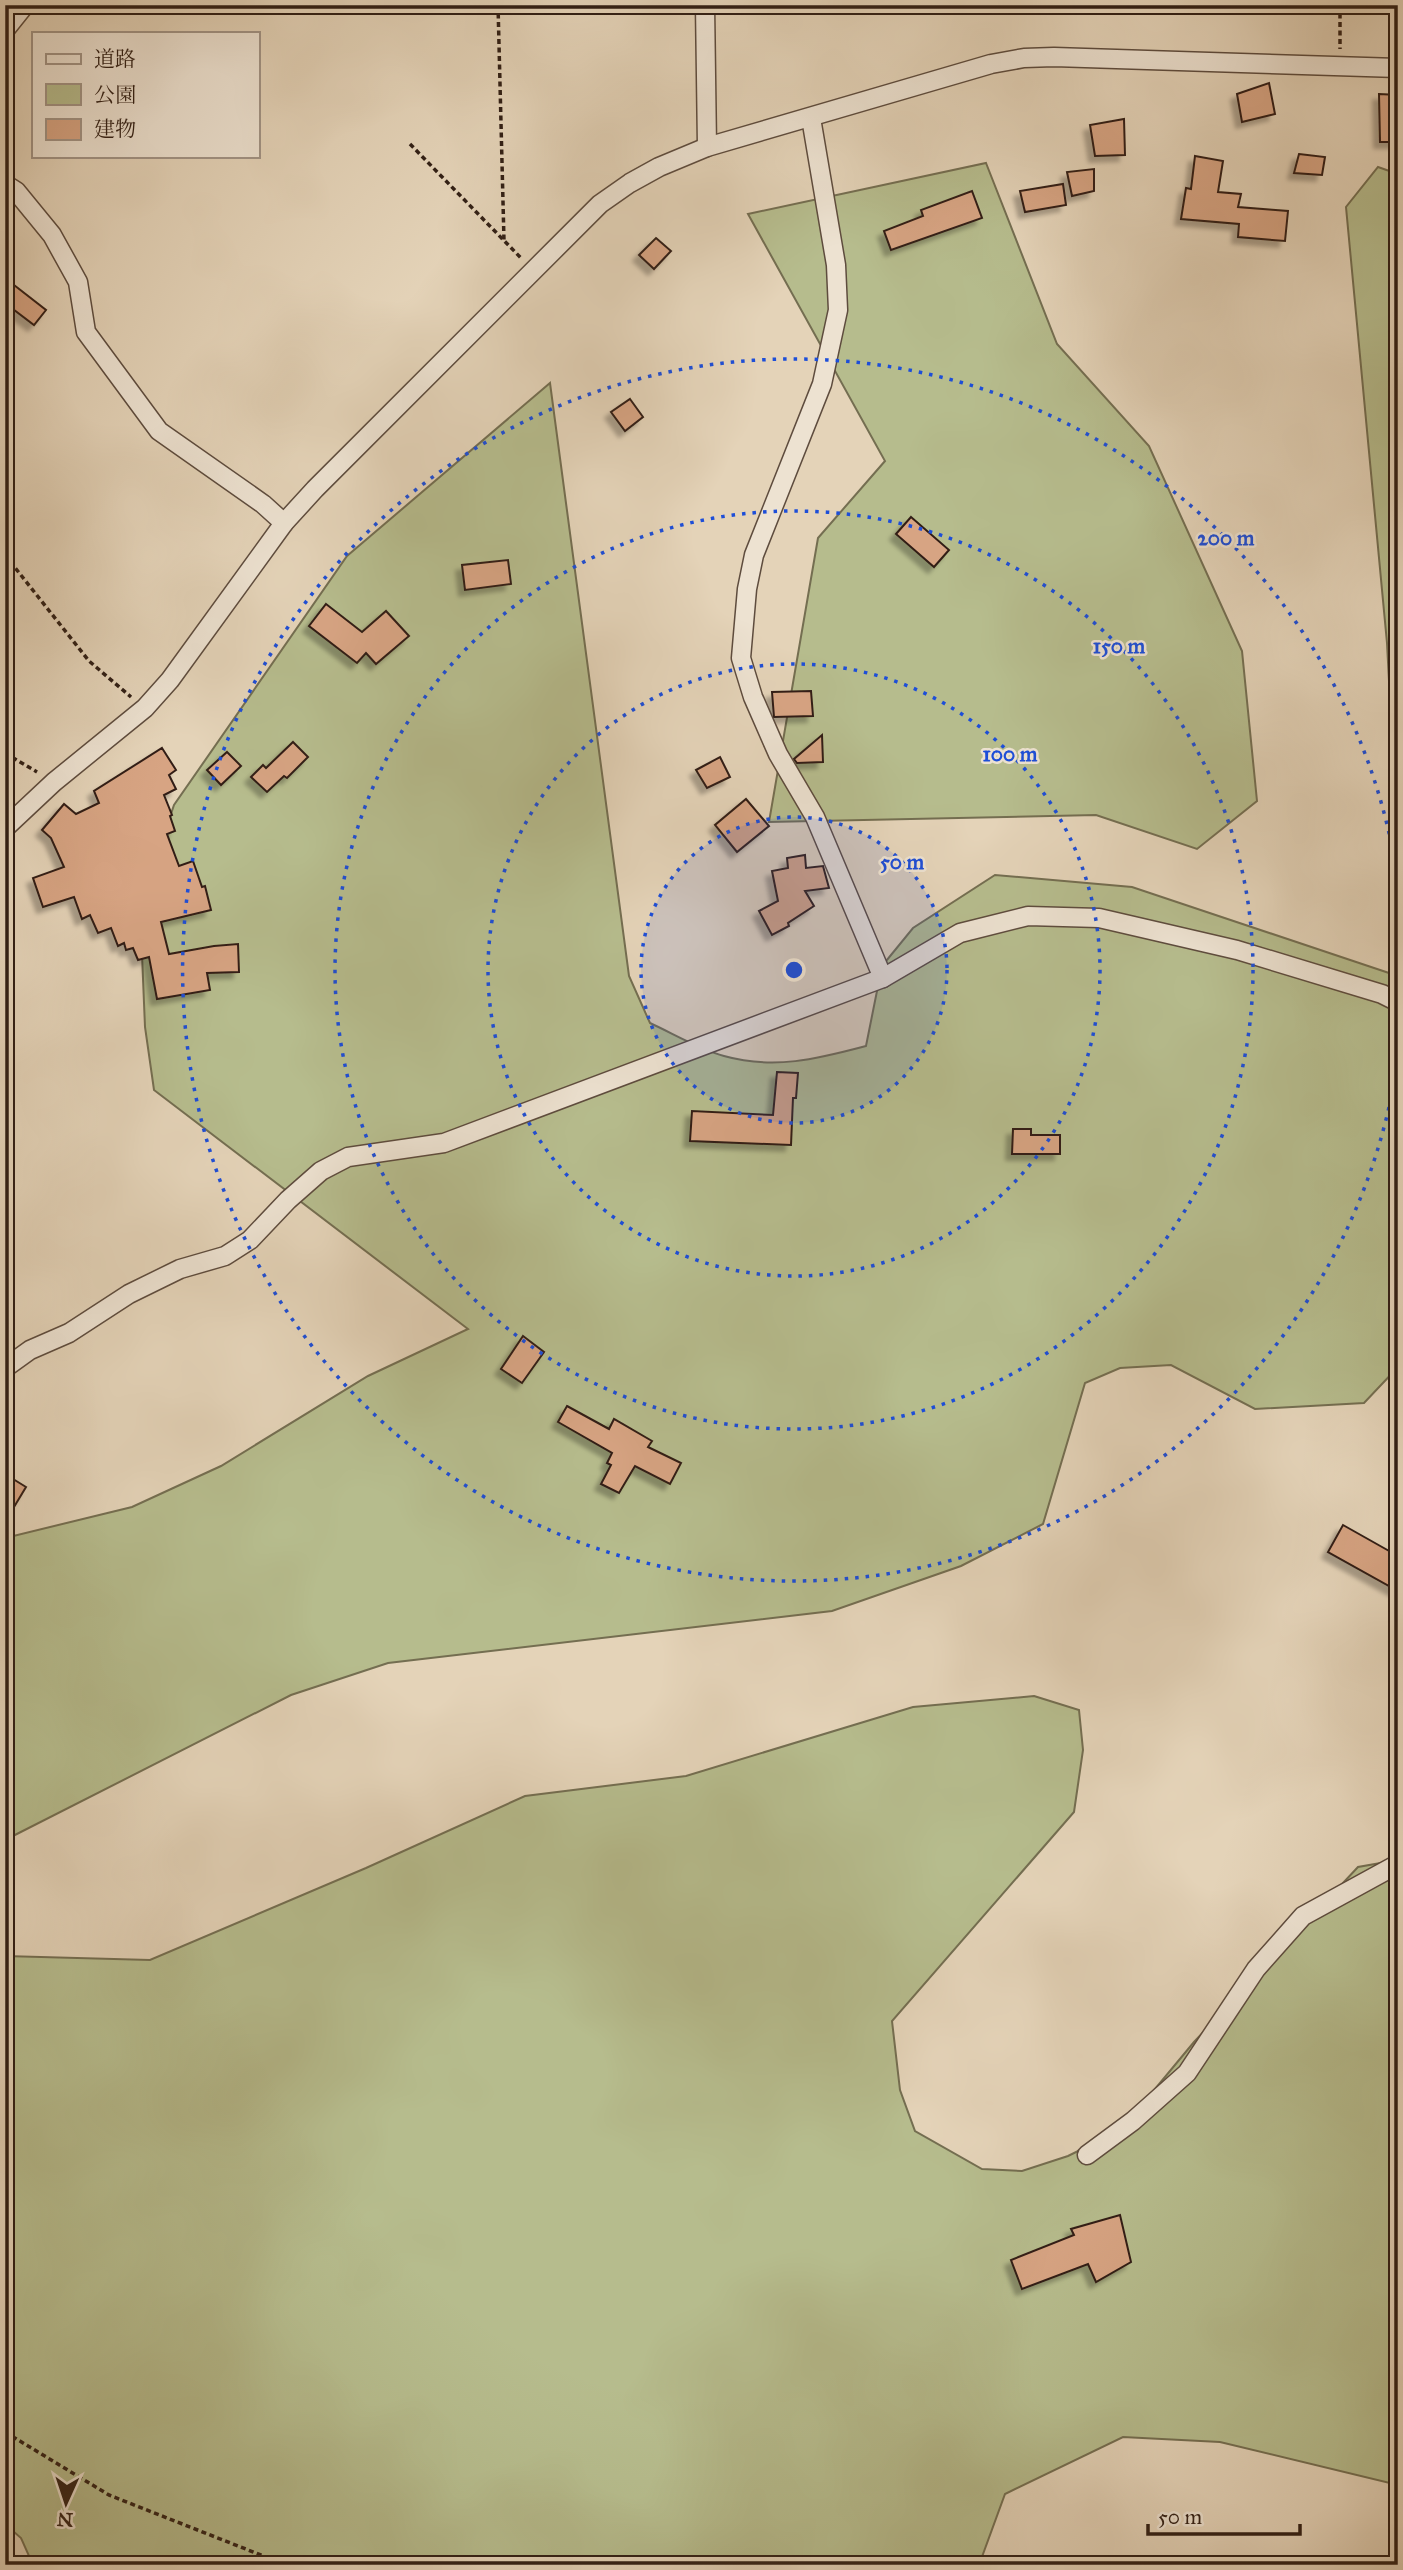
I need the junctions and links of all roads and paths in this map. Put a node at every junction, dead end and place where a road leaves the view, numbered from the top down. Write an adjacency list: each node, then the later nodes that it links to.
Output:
1 (25, 5): 5 (street)
2 (498, 5): 12 (path)
3 (705, 5): 10 (street)
4 (1340, 5): 6 (path)
5 (5, 30)
6 (1340, 65): 7 (street); 8 (street)
7 (1398, 68)
8 (811, 118): 10 (street); 20 (street)
9 (410, 144): 12 (path)
10 (707, 147): 13 (street)
11 (5, 184): 14 (street)
12 (504, 241): 13 (path)
13 (532, 270): 14 (street)
14 (284, 523): 16 (street)
15 (5, 555): 16 (path)
16 (145, 708): 18 (street)
17 (5, 753): 18 (path)
18 (54, 782): 19 (street)
19 (5, 828)
20 (883, 978): 21 (street); 22 (street)
21 (1398, 1002)
22 (5, 1368)
23 (1398, 1864): 24 (street)
24 (1087, 2155)
25 (5, 2432): 26 (path)
26 (279, 2565)

